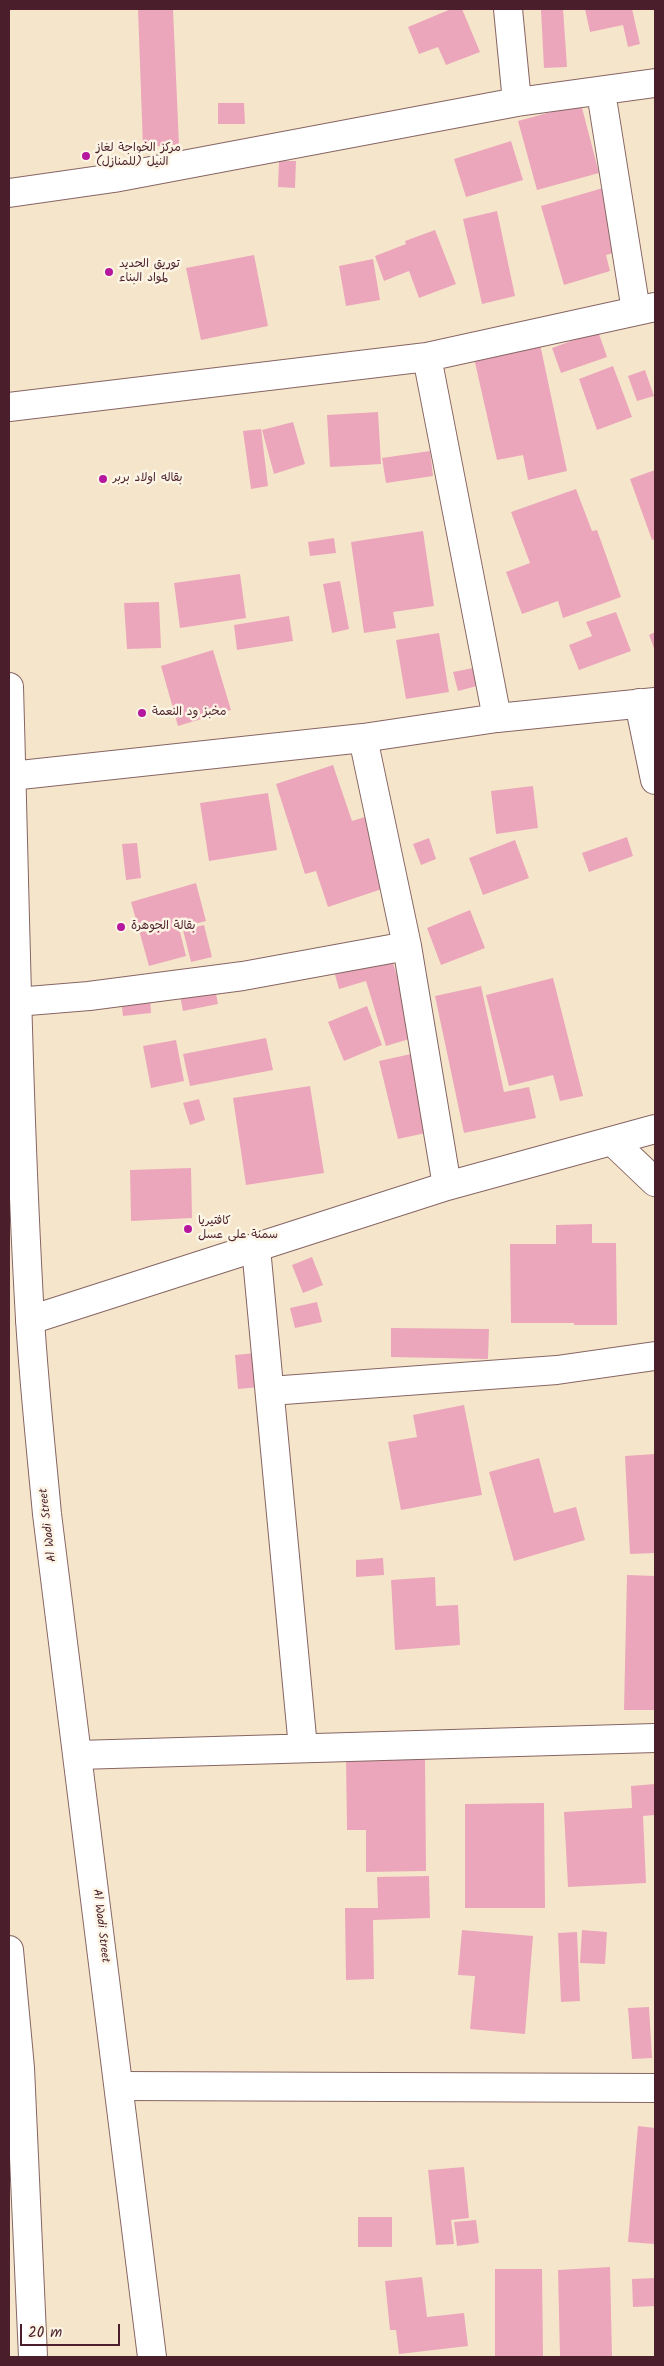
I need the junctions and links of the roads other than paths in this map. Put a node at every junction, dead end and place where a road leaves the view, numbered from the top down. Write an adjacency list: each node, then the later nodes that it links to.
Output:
1 (508, 9): 4 (street)
2 (655, 83): 3 (street)
3 (601, 92): 4 (street); 6 (street)
4 (516, 102): 5 (street)
5 (9, 192)
6 (646, 309): 7 (street)
7 (427, 357): 8 (street); 11 (street)
8 (9, 407)
9 (9, 687): 13 (street, Al Wadi Street)
10 (647, 702): 11 (street); 14 (street)
11 (497, 718): 12 (street)
12 (363, 738): 13 (street); 15 (street)
13 (12, 776): 16 (street, Al Wadi Street)
14 (655, 780)
15 (407, 946): 16 (street); 20 (street)
16 (16, 1002): 22 (street, Al Wadi Street)
17 (655, 1129): 18 (street)
18 (612, 1141): 19 (street); 20 (street)
19 (655, 1182)
20 (447, 1186): 21 (street)
21 (256, 1248): 22 (street); 24 (street)
22 (30, 1320): 27 (street, Al Wadi Street)
23 (655, 1356): 24 (street)
24 (270, 1391): 26 (street)
25 (655, 1738): 26 (street)
26 (303, 1748): 27 (street)
27 (78, 1755): 30 (street, Al Wadi Street)
28 (9, 1950): 29 (street)
29 (14, 2068): 32 (street)
30 (120, 2086): 31 (street); 33 (street, Al Wadi Street)
31 (655, 2088)
32 (33, 2357)
33 (152, 2357)

